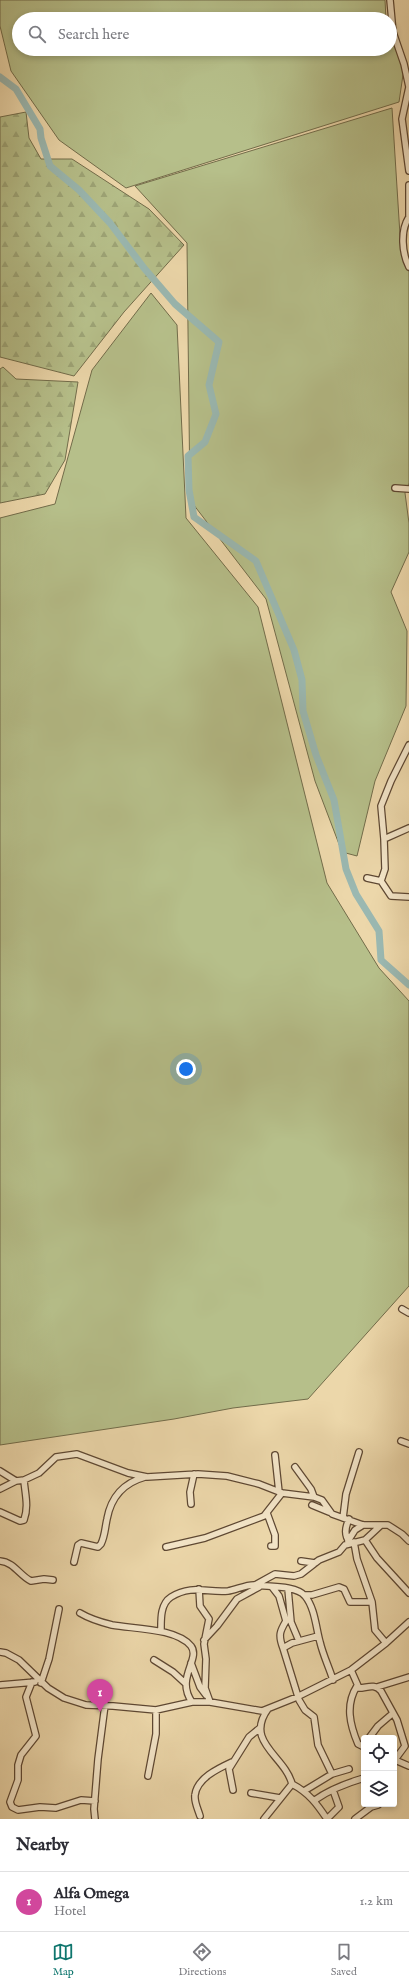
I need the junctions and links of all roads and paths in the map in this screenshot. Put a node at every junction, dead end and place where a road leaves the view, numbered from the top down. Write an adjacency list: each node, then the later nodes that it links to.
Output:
1 (390, 0): 2 (street)
2 (391, 12)
3 (397, 43): 4 (street)
4 (406, 63): 5 (street)
5 (408, 143): 6 (street)
6 (409, 171)
7 (409, 185): 8 (street)
8 (408, 203): 9 (street)
9 (409, 218): 10 (street)
10 (409, 268)
11 (394, 488): 12 (street)
12 (409, 489)
13 (409, 745): 15 (street)
14 (409, 828): 15 (street)
15 (384, 838): 17 (street)
16 (367, 878): 17 (street)
17 (382, 881): 18 (street)
18 (409, 897)
19 (402, 1309): 20 (street)
20 (409, 1313)
21 (401, 1441): 22 (street)
22 (409, 1444)
23 (359, 1452): 39 (street)
24 (275, 1454): 32 (street)
25 (295, 1467): 33 (street)
26 (0, 1471): 29 (street)
27 (194, 1474): 28 (street); 32 (street); 34 (street)
28 (147, 1476): 30 (street); 49 (street)
29 (16, 1480): 30 (street); 31 (street)
30 (24, 1480): 36 (street)
31 (0, 1489)
32 (281, 1493): 33 (street); 37 (street)
33 (314, 1497): 38 (street)
34 (191, 1504)
35 (312, 1505): 38 (street)
36 (0, 1512)
37 (267, 1513): 45 (street); 46 (street)
38 (332, 1514): 39 (street)
39 (346, 1518): 40 (street); 44 (street)
40 (363, 1525): 41 (street); 44 (street)
41 (380, 1526): 42 (street); 43 (street)
42 (365, 1540): 44 (street); 56 (street)
43 (409, 1541)
44 (351, 1542): 50 (street); 58 (street)
45 (271, 1546)
46 (166, 1547)
47 (0, 1560): 51 (street)
48 (301, 1561): 50 (street)
49 (74, 1562)
50 (315, 1563): 52 (street)
51 (53, 1580)
52 (257, 1586): 53 (street); 54 (street); 64 (street)
53 (270, 1586): 55 (street); 67 (street)
54 (199, 1589): 62 (street); 64 (street)
55 (288, 1589): 57 (street); 65 (street)
56 (409, 1593)
57 (304, 1595): 58 (street); 63 (street)
58 (372, 1602): 66 (street)
59 (59, 1609): 75 (street)
60 (80, 1613): 62 (street)
61 (409, 1622): 66 (street)
62 (161, 1631): 70 (street)
63 (318, 1636): 65 (street); 73 (street)
64 (204, 1641): 81 (street)
65 (299, 1641): 67 (street)
66 (386, 1643): 71 (street)
67 (283, 1648): 80 (street)
68 (0, 1652): 75 (street)
69 (154, 1660): 76 (street)
70 (191, 1663): 76 (street); 81 (street)
71 (352, 1670): 73 (street); 78 (street)
72 (409, 1677): 79 (street)
73 (333, 1680): 80 (street)
74 (32, 1682): 75 (street); 77 (street); 105 (street)
75 (41, 1683): 83 (street)
76 (185, 1683): 82 (street)
77 (0, 1685)
78 (357, 1686): 79 (street); 89 (street)
79 (377, 1687): 86 (street)
80 (297, 1697): 84 (street); 95 (street)
81 (209, 1699): 82 (street); 84 (street)
82 (192, 1702): 85 (street)
83 (105, 1706): 85 (street); 105 (street)
84 (269, 1709): 87 (street)
85 (156, 1710): 96 (street)
86 (392, 1714): 88 (street); 90 (street)
87 (260, 1728): 91 (street); 98 (street)
88 (371, 1735)
89 (361, 1746)
90 (397, 1758)
91 (232, 1762): 99 (street); 107 (street)
92 (397, 1762): 93 (street)
93 (409, 1766)
94 (349, 1769): 95 (street)
95 (332, 1774): 101 (street)
96 (148, 1776)
97 (361, 1779): 100 (street)
98 (292, 1784): 101 (street); 103 (street)
99 (233, 1790)
100 (333, 1790): 104 (street); 110 (street)
101 (304, 1791): 104 (street)
102 (251, 1793): 103 (street)
103 (280, 1798): 109 (street)
104 (315, 1800): 110 (street)
105 (94, 1801): 108 (street)
106 (371, 1807): 111 (street)
107 (200, 1816)
108 (95, 1819)
109 (264, 1819)
110 (327, 1819)
111 (355, 1819)

